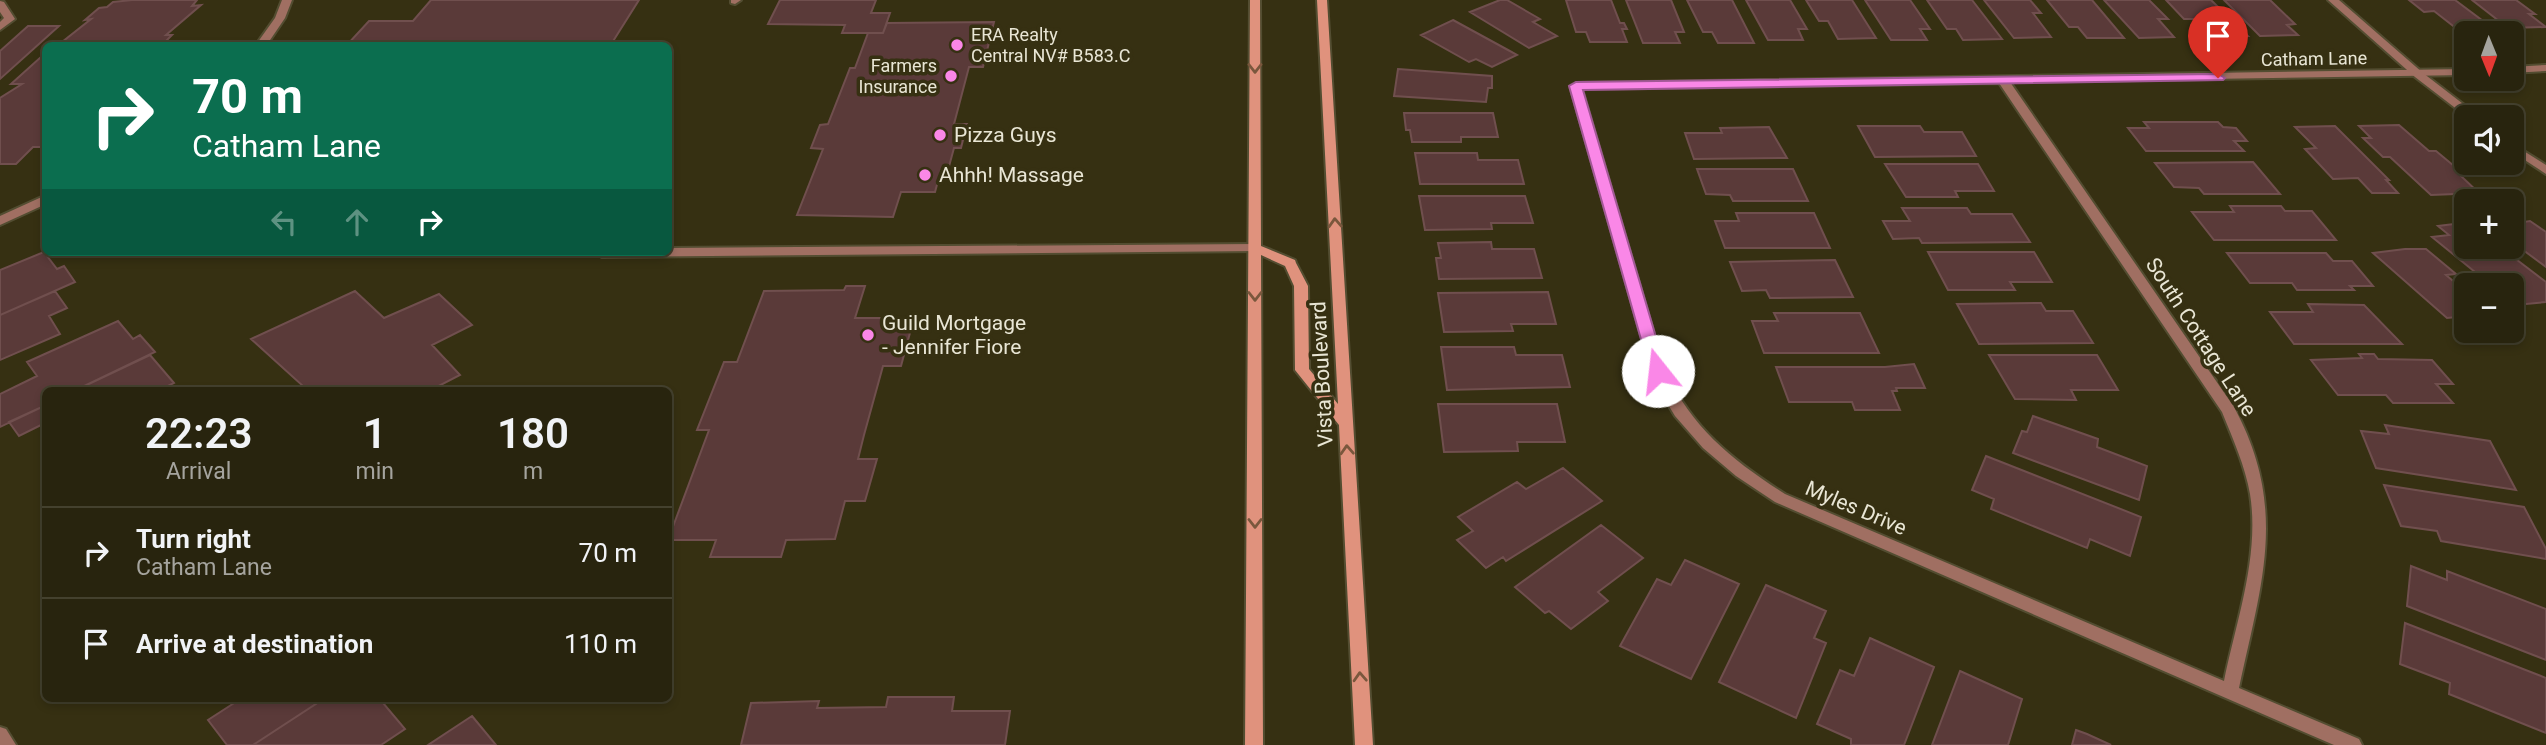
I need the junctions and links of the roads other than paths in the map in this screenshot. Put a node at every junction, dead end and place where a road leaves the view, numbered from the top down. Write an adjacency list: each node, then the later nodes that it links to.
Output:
1 (287, 0): 7 (street)
2 (1255, 0): 19 (main road, one-way to 19)
3 (1322, 0): 21 (main road, Vista Boulevard, one-way to 3)
4 (2333, 0): 11 (street)
5 (0, 4): 6 (street)
6 (0, 27)
7 (263, 42)
8 (2546, 68): 9 (street)
9 (2524, 69)
10 (2454, 73): 11 (street, Catham Lane)
11 (2419, 75): 12 (street, Catham Lane); 14 (street)
12 (2003, 80): 13 (street, Catham Lane); 22 (street, South Cottage Lane)
13 (1576, 86): 22 (street, Myles Drive)
14 (2458, 105)
15 (2524, 155): 16 (street)
16 (2546, 170)
17 (42, 200): 18 (street)
18 (0, 221)
19 (1255, 248): 20 (street); 21 (main road); 25 (main road, one-way to 25)
20 (672, 252)
21 (1346, 424): 26 (main road, Vista Boulevard, one-way to 21)
22 (2230, 692): 27 (street, Myles Drive)
23 (0, 734): 24 (street)
24 (7, 745)
25 (1254, 745)
26 (1364, 745)
27 (2353, 745)

